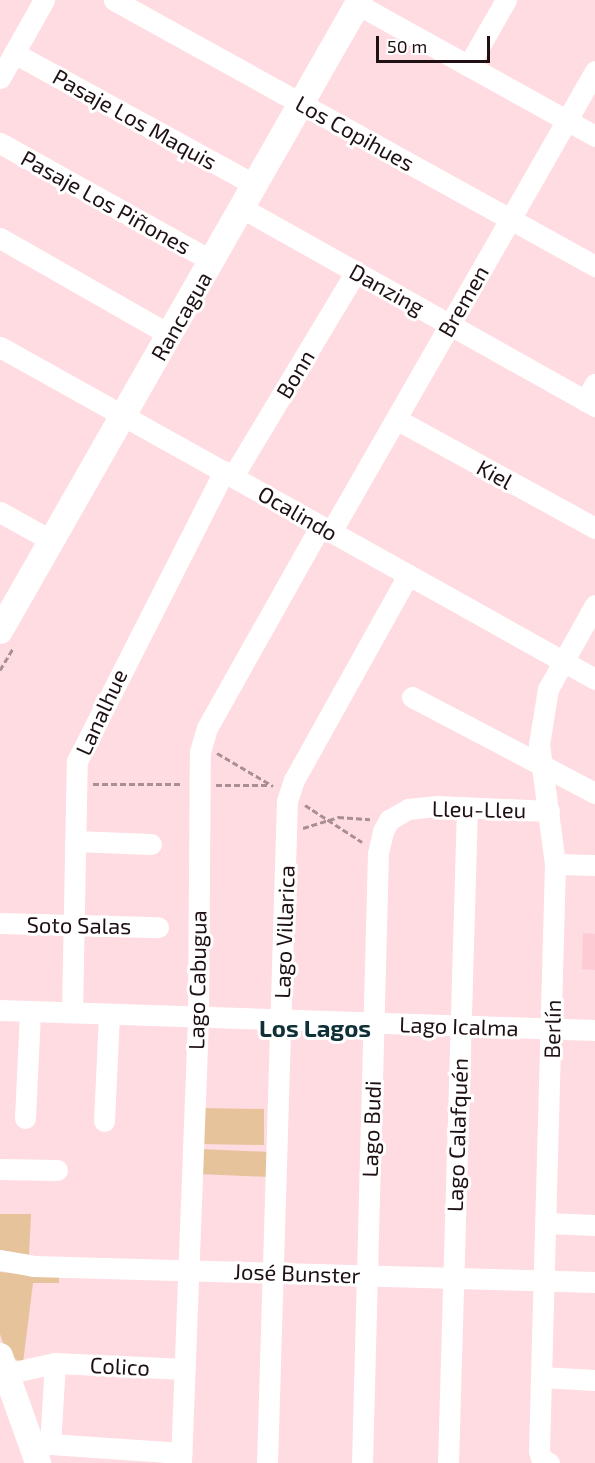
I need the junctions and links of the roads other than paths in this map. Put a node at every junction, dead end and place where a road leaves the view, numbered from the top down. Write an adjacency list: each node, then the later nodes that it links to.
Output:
1 (44, 0): 5 (street)
2 (114, 0): 9 (street, Los Copihues)
3 (506, 0): 6 (street)
4 (358, 2): 6 (street); 9 (main road, Rancagua)
5 (14, 53): 8 (street); 13 (street, Pasaje Los Maquis)
6 (468, 66): 10 (street)
7 (595, 71): 10 (street, Bremen)
8 (0, 78)
9 (301, 103): 13 (main road, Rancagua); 15 (street, Los Copihues)
10 (567, 120): 11 (street); 15 (street, Bremen)
11 (595, 136)
12 (0, 143): 17 (street, Pasaje Los Piñones)
13 (255, 185): 14 (main road, Rancagua)
14 (242, 208): 17 (main road, Rancagua); 19 (street, Danzing)
15 (510, 219): 18 (street, Los Copihues); 20 (street, Bremen)
16 (0, 238): 21 (street)
17 (212, 261): 21 (main road, Rancagua)
18 (595, 266)
19 (356, 271): 20 (street, Danzing); 26 (street, Bonn)
20 (450, 324): 23 (street, Danzing); 25 (street, Bremen)
21 (170, 335): 24 (main road, Rancagua)
22 (1, 350): 24 (street, Ocalindo)
23 (592, 397)
24 (124, 415): 26 (street, Ocalindo); 30 (main road, Rancagua)
25 (396, 419): 28 (street, Kiel); 29 (street, Bremen)
26 (229, 474): 29 (street, Ocalindo); 42 (street, Lanalhue)
27 (0, 512): 30 (street)
28 (595, 528)
29 (325, 529): 31 (street, Ocalindo); 53 (street, Lago Cabugua)
30 (52, 541): 33 (main road, Rancagua)
31 (408, 575): 34 (street, Ocalindo); 54 (street, Lago Villarica)
32 (595, 605): 34 (street, Berlín)
33 (0, 631)
34 (563, 662): 35 (street, Ocalindo); 37 (street, Berlín)
35 (595, 680)
36 (412, 697): 37 (street)
37 (539, 763): 38 (street); 40 (street, Berlín)
38 (595, 793)
39 (467, 807): 40 (street, Lleu-Lleu); 41 (street, Lleu-Lleu); 56 (street, Lago Calafquén)
40 (549, 811): 44 (street, Berlín)
41 (389, 820): 55 (street, Lago Budi)
42 (75, 841): 43 (street); 47 (street, Lanalhue)
43 (151, 844)
44 (555, 864): 45 (street); 57 (street, Berlín)
45 (595, 865)
46 (0, 923): 47 (street, Soto Salas)
47 (74, 926): 48 (street, Soto Salas); 51 (street, Lanalhue)
48 (158, 927)
49 (0, 1010): 50 (street, Lago Icalma)
50 (30, 1011): 51 (street, Lago Icalma); 59 (street)
51 (72, 1012): 52 (street, Lago Icalma)
52 (109, 1014): 53 (street, Lago Icalma); 60 (street)
53 (198, 1017): 54 (street, Lago Icalma); 66 (street, Lago Cabugua)
54 (281, 1020): 55 (street, Lago Icalma); 67 (street, Lago Villarica)
55 (374, 1023): 56 (street, Lago Icalma); 68 (street, Lago Budi)
56 (460, 1026): 57 (street, Lago Icalma); 69 (street, Lago Calafquén)
57 (552, 1029): 58 (street, Lago Icalma); 63 (street, Berlín)
58 (595, 1030)
59 (25, 1118)
60 (104, 1120)
61 (0, 1169): 62 (street)
62 (57, 1170)
63 (546, 1223): 64 (street); 70 (street, Berlín)
64 (595, 1225)
65 (0, 1260): 66 (street, José Bunster)
66 (189, 1270): 67 (street, José Bunster); 74 (street, Lago Cabugua)
67 (272, 1272): 68 (street, José Bunster); 79 (street, Lago Villarica)
68 (367, 1275): 69 (street, José Bunster); 80 (street, Lago Budi)
69 (453, 1277): 70 (street, José Bunster); 81 (street, Lago Calafquén)
70 (545, 1280): 71 (street, José Bunster); 75 (street, Berlín)
71 (595, 1282)
72 (54, 1363): 73 (street, Colico); 74 (street, Colico); 77 (street)
73 (3, 1365): 77 (main road)
74 (185, 1369): 78 (street, Lago Cabugua)
75 (541, 1377): 76 (street); 82 (street, Berlín)
76 (595, 1380)
77 (46, 1450): 78 (street)
78 (182, 1458)
79 (267, 1463)
80 (362, 1463)
81 (448, 1463)
82 (549, 1463)

